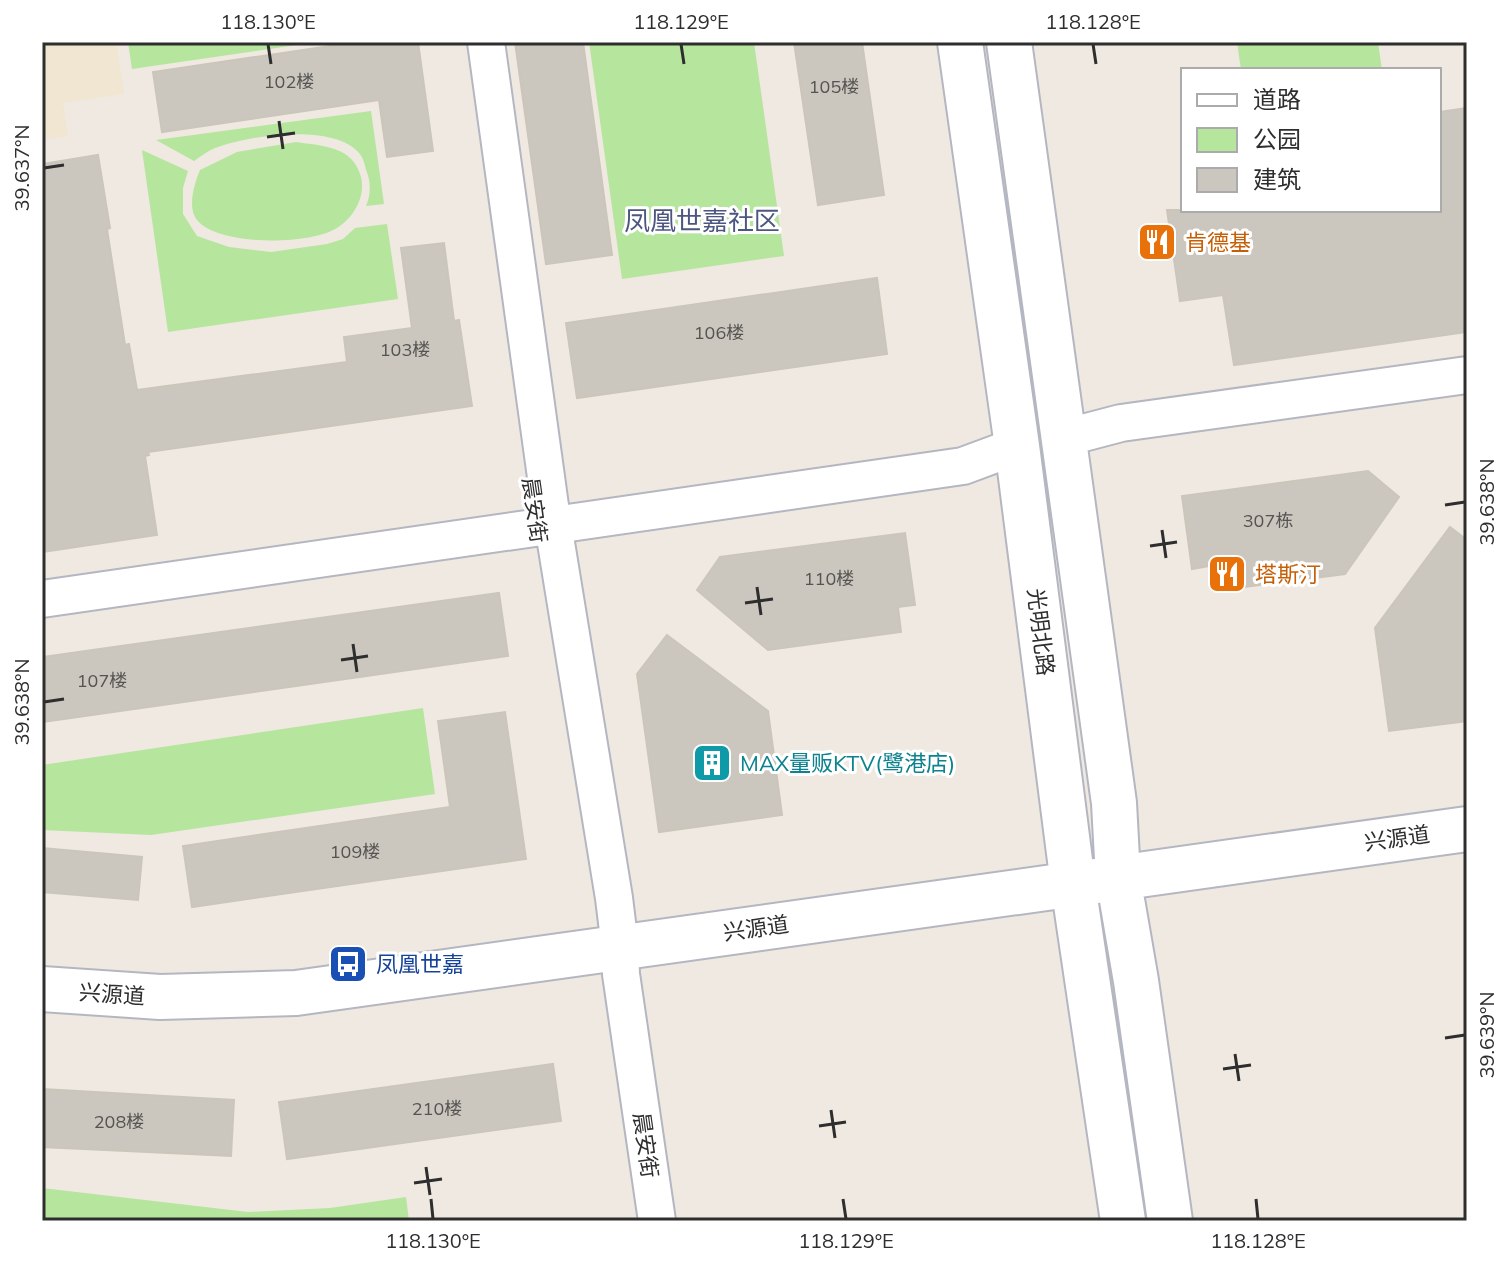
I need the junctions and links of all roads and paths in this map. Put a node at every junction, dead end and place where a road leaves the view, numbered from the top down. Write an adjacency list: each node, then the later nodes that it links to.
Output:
1 (467, 42): 9 (street, 晨安街)
2 (486, 42): 9 (street, 晨安街)
3 (960, 42): 8 (main road, 光明北路)
4 (1009, 42): 7 (main road)
5 (1467, 375): 7 (street)
6 (1467, 395): 7 (street)
7 (1064, 438): 14 (main road)
8 (1017, 446): 9 (street); 15 (main road, 光明北路)
9 (544, 517): 10 (street); 11 (street); 16 (street, 晨安街)
10 (42, 583)
11 (42, 599)
12 (1467, 829): 14 (main road, 兴源道)
13 (1467, 858): 14 (main road, 兴源道)
14 (1121, 891): 15 (main road, 兴源道); 21 (main road)
15 (1075, 898): 16 (main road, 兴源道); 20 (main road, 光明北路)
16 (615, 957): 17 (main road, 兴源道); 18 (main road, 兴源道); 19 (street, 晨安街)
17 (42, 989)
18 (42, 1016)
19 (657, 1221)
20 (1123, 1221)
21 (1170, 1221)

